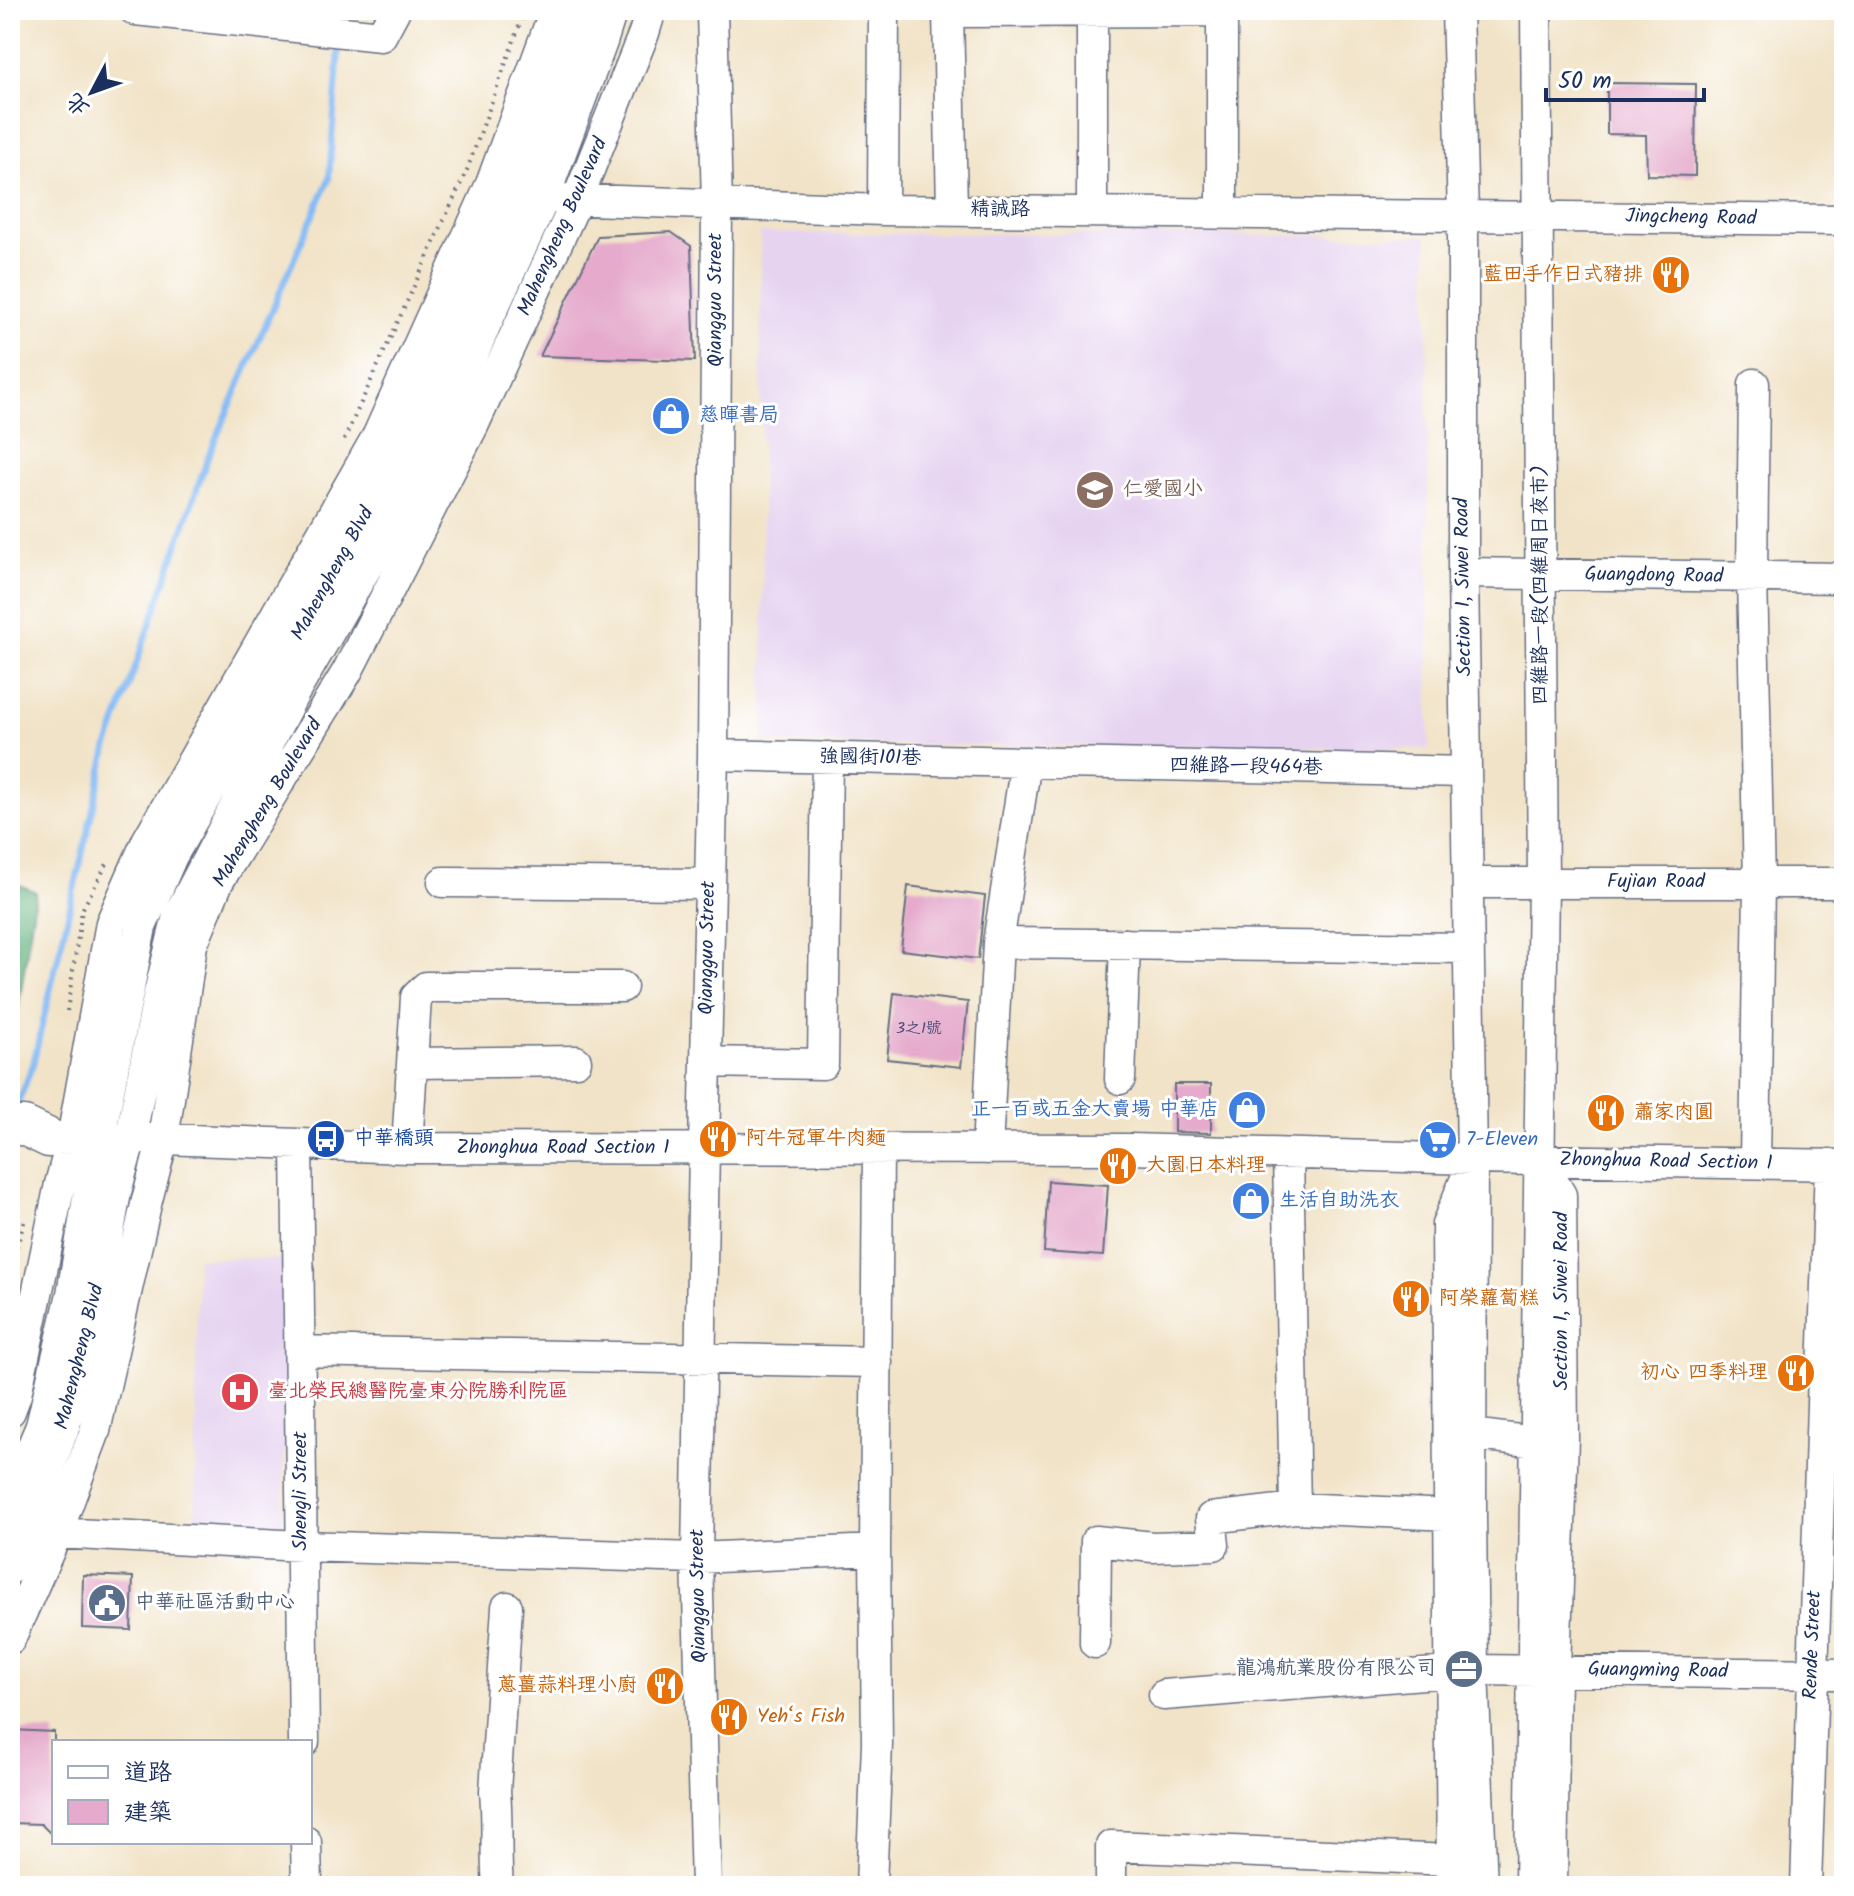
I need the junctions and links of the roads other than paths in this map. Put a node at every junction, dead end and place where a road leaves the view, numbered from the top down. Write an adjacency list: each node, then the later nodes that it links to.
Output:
1 (135, 10): 2 (street)
2 (395, 10)
3 (555, 10): 14 (street, Mahengheng Boulevard)
4 (584, 10): 14 (street)
5 (612, 10): 14 (street, Mahengheng Boulevard)
6 (651, 10): 15 (street, Mahengheng Boulevard)
7 (712, 10): 16 (street, Qiangguo Street)
8 (884, 10): 17 (street)
9 (1222, 10): 13 (street); 20 (street)
10 (1457, 10): 21 (street, Section 1, Siwei Road)
11 (1536, 10): 22 (street, 四維路一段(四維周日夜市))
12 (948, 11): 13 (street); 18 (street)
13 (1092, 11): 19 (street)
14 (505, 186): 15 (street, 精誠路); 25 (street, Mahengheng Boulevard); 26 (street, Mahengheng Boulevard)
15 (577, 200): 16 (street, 精誠路); 26 (street, Mahengheng Boulevard)
16 (717, 205): 17 (street, 精誠路); 31 (street, Qiangguo Street)
17 (883, 210): 18 (street, 精誠路)
18 (952, 210): 19 (street, 精誠路)
19 (1092, 210): 20 (street, 精誠路)
20 (1222, 212): 21 (street, 精誠路)
21 (1463, 215): 22 (street, 精誠路); 27 (street, Section 1, Siwei Road)
22 (1538, 216): 23 (street, Jingcheng Road); 28 (street, 四維路一段(四維周日夜市))
23 (1844, 220)
24 (1754, 384): 29 (street)
25 (390, 440): 51 (street, Mahengheng Blvd)
26 (436, 472): 35 (street, Mahengheng Boulevard)
27 (1463, 573): 28 (street, Guangdong Road); 34 (street, Section 1, Siwei Road)
28 (1540, 574): 29 (street, Guangdong Road); 37 (street, 四維路一段(四維周日夜市))
29 (1752, 577): 30 (street, Guangdong Road); 39 (street)
30 (1844, 578)
31 (713, 755): 32 (street, 強國街101巷); 41 (street, Qiangguo Street)
32 (827, 757): 33 (street, 強國街101巷); 47 (street)
33 (1026, 762): 34 (street, 四維路一段464巷); 42 (street)
34 (1466, 772): 38 (street, Section 1, Siwei Road)
35 (209, 878): 52 (street, Mahengheng Boulevard); 53 (street, Mahengheng Boulevard)
36 (443, 882): 41 (street)
37 (1543, 882): 38 (street, Fujian Road); 39 (street, Fujian Road); 61 (street, 四維路一段(四維周日夜市))
38 (1468, 883): 44 (street, Section 1, Siwei Road)
39 (1759, 883): 40 (street, Fujian Road); 63 (street)
40 (1844, 883)
41 (710, 884): 47 (street, Qiangguo Street)
42 (998, 943): 43 (street); 59 (street)
43 (1125, 944): 44 (street); 49 (street)
44 (1469, 948): 62 (street, Section 1, Siwei Road)
45 (622, 987): 48 (street)
46 (576, 1061): 48 (street)
47 (706, 1062): 56 (street, Qiangguo Street)
48 (412, 1063): 55 (street)
49 (1120, 1079)
50 (10, 1126): 51 (main road)
51 (73, 1139): 53 (street, Zhonghua Road Section 1); 58 (main road); 68 (street); 73 (street, Mahengheng Boulevard)
52 (163, 1139): 53 (street, Zhonghua Road Section 1); 54 (street, Zhonghua Road Section 1); 73 (street, Mahengheng Boulevard)
53 (130, 1140): 73 (street, Mahengheng Blvd)
54 (297, 1144): 55 (street, Zhonghua Road Section 1); 65 (street, Shengli Street)
55 (407, 1148): 56 (street, Zhonghua Road Section 1)
56 (704, 1148): 57 (street, Zhonghua Road Section 1); 66 (street, Qiangguo Street)
57 (878, 1148): 59 (street, Zhonghua Road Section 1); 67 (street)
58 (10, 1149)
59 (987, 1149): 60 (street, Zhonghua Road Section 1)
60 (1288, 1154): 62 (street, Zhonghua Road Section 1); 71 (street)
61 (1540, 1160): 62 (street, Zhonghua Road Section 1); 63 (street, Zhonghua Road Section 1); 70 (street, Section 1, Siwei Road); 81 (street, Section 1, Siwei Road)
62 (1472, 1161): 69 (street, Section 1, Siwei Road); 72 (street, Section 1, Siwei Road)
63 (1755, 1163): 64 (street, Zhonghua Road Section 1)
64 (1837, 1164): 83 (street, Rende Street)
65 (300, 1351): 66 (street); 74 (street, Shengli Street)
66 (700, 1358): 67 (street); 76 (street, Qiangguo Street)
67 (877, 1362): 75 (street)
68 (10, 1411)
69 (1471, 1434): 70 (street); 82 (street, Section 1, Siwei Road)
70 (1536, 1442): 81 (street, Section 1, Siwei Road)
71 (1295, 1508): 72 (street); 80 (street)
72 (1450, 1515): 82 (street, Section 1, Siwei Road)
73 (27, 1517): 74 (street); 77 (street, Mahengheng Blvd); 79 (street, Mahengheng Boulevard)
74 (301, 1546): 76 (street); 86 (street, Shengli Street)
75 (875, 1550): 76 (street); 92 (street)
76 (697, 1558): 91 (street, Qiangguo Street)
77 (10, 1569)
78 (507, 1607): 90 (street)
79 (10, 1639)
80 (1095, 1643)
81 (1544, 1670): 82 (street, Guangming Road); 83 (street, Guangming Road); 95 (street, Section 1, Siwei Road); 96 (street, Section 1, Siwei Road)
82 (1461, 1671): 85 (street, Guangming Road); 88 (street, Section 1, Siwei Road); 94 (street, Section 1, Siwei Road)
83 (1812, 1673): 84 (street, Guangming Road); 97 (street, Rende Street)
84 (1844, 1674)
85 (1164, 1695)
86 (304, 1740)
87 (306, 1844): 89 (street)
88 (1452, 1873): 93 (street)
89 (307, 1886)
90 (498, 1886)
91 (706, 1886)
92 (871, 1886)
93 (1111, 1886)
94 (1482, 1886)
95 (1530, 1886)
96 (1552, 1886)
97 (1806, 1886)

